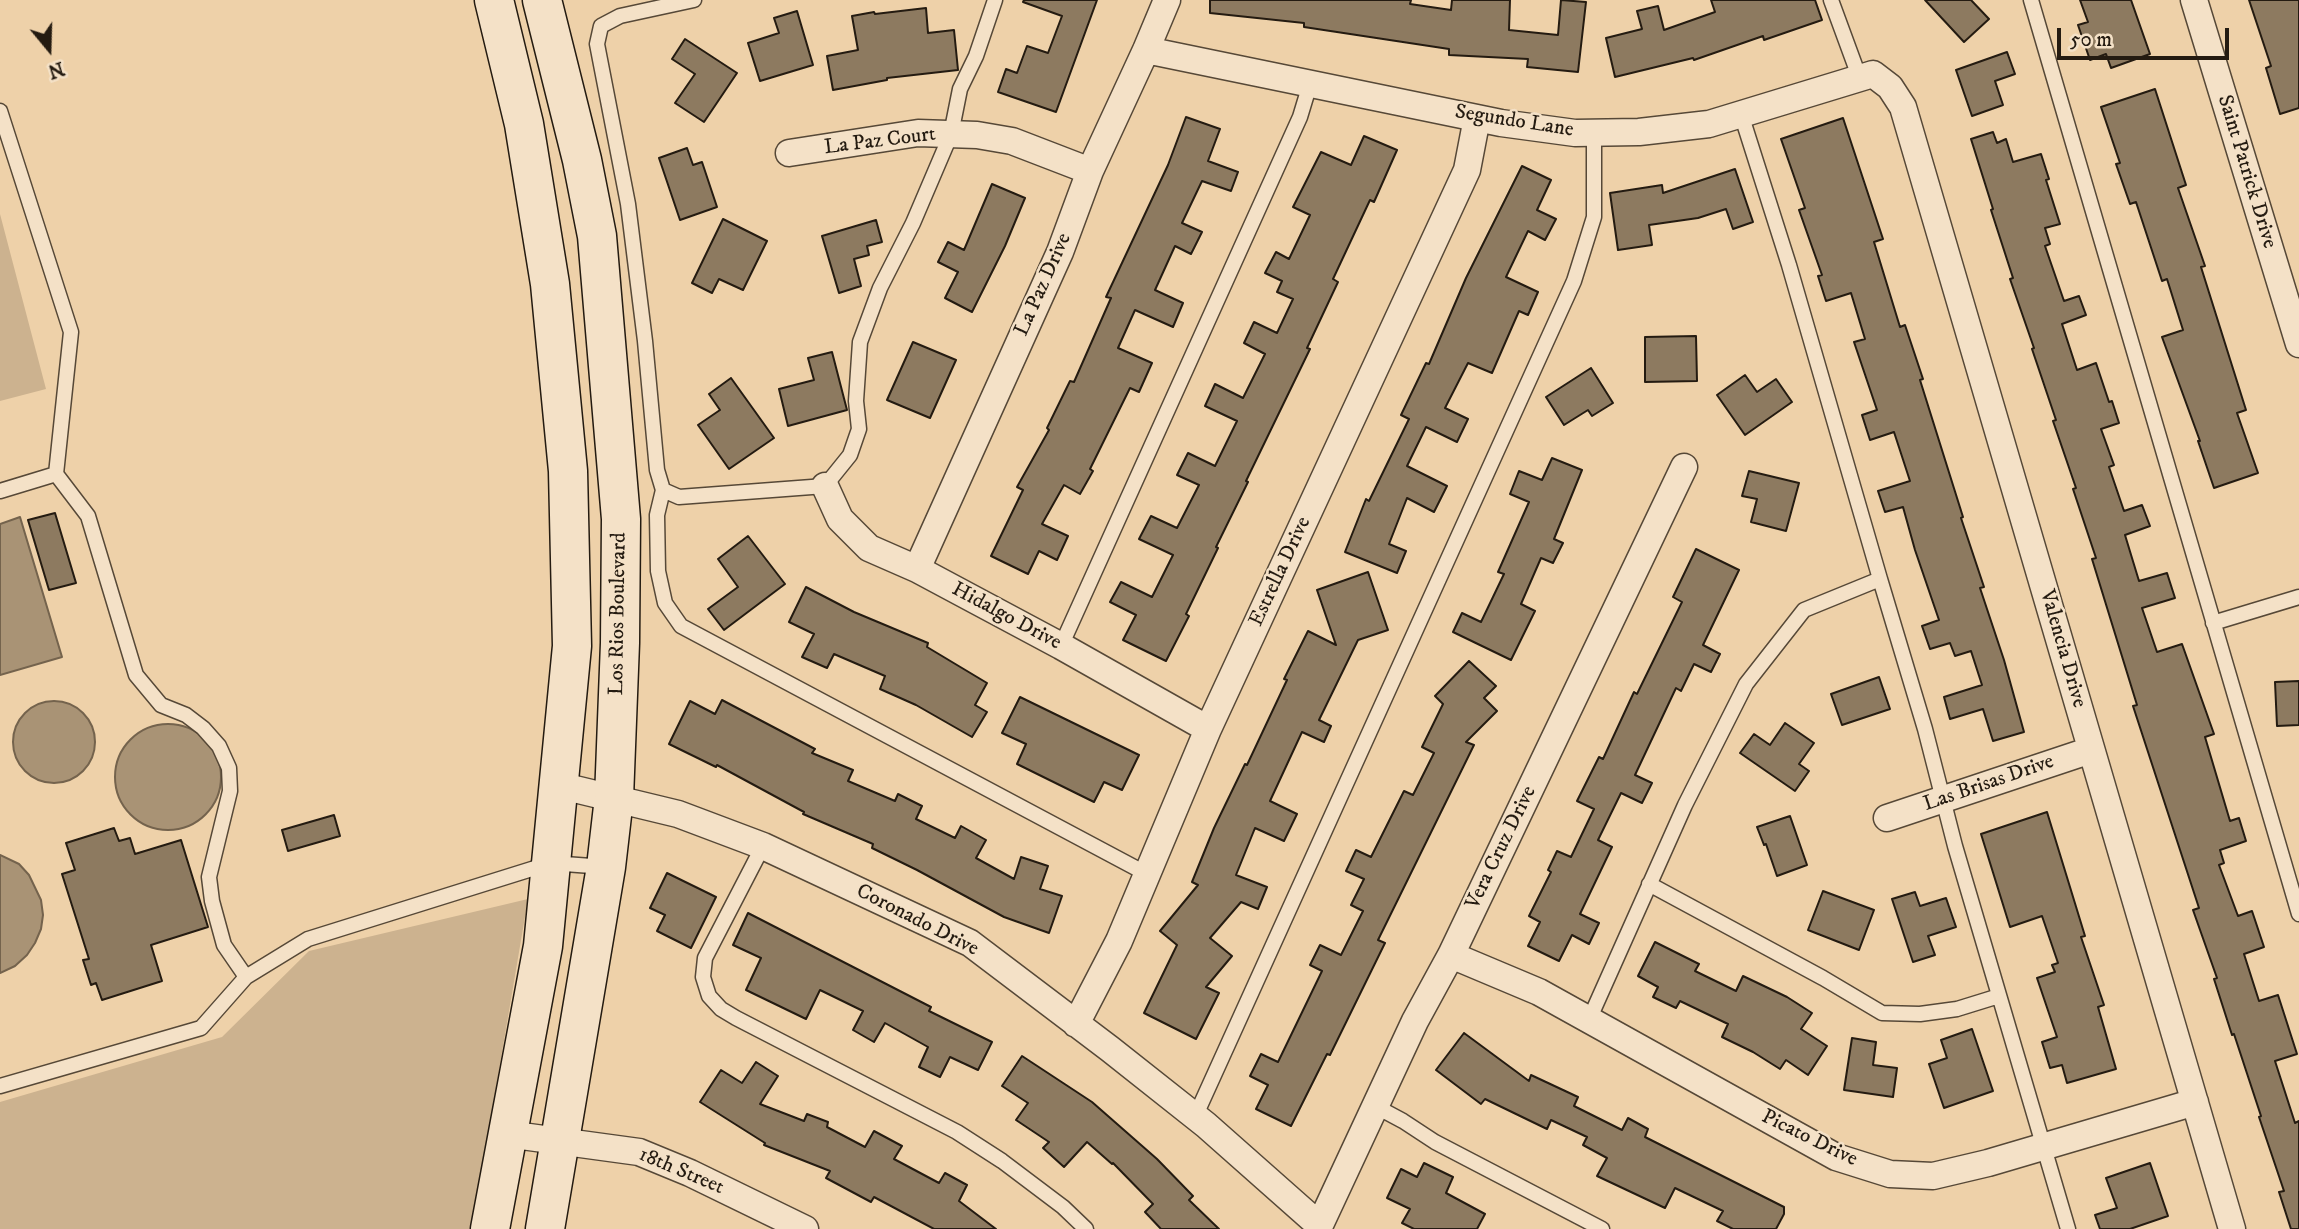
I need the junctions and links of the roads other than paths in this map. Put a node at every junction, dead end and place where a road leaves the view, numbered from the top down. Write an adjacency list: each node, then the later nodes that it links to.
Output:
1 (494, 0): 32 (main road)
2 (542, 0): 33 (main road, Los Rios Boulevard)
3 (694, 0): 24 (lane)
4 (995, 0): 16 (lane)
5 (1167, 0): 9 (street, La Paz Drive)
6 (1831, 0): 10 (lane)
7 (2031, 0): 28 (lane)
8 (2194, 0): 19 (street, Saint Patrick Drive)
9 (1146, 50): 11 (street, Segundo Lane); 18 (street, La Paz Drive)
10 (1869, 78): 13 (street, Segundo Lane); 31 (street, Valencia Drive)
11 (1310, 84): 14 (street, Segundo Lane); 29 (lane)
12 (0, 111): 21 (lane)
13 (1741, 114): 15 (street, Segundo Lane); 26 (lane)
14 (1477, 118): 15 (street, Segundo Lane); 30 (street, Estrella Drive)
15 (1594, 133): 50 (lane)
16 (951, 134): 17 (street, La Paz Court); 18 (street, La Paz Court); 22 (lane)
17 (789, 153)
18 (1090, 172): 25 (street, La Paz Drive)
19 (2299, 344)
20 (1684, 467): 42 (street, Vera Cruz Drive)
21 (56, 474): 23 (lane); 43 (lane)
22 (825, 486): 24 (lane); 25 (street, Hidalgo Drive)
23 (0, 491)
24 (663, 491): 39 (lane)
25 (917, 569): 29 (street, Hidalgo Drive)
26 (1880, 579): 34 (lane); 40 (lane)
27 (2299, 597): 28 (lane)
28 (2213, 623): 41 (lane)
29 (1061, 646): 30 (street, Hidalgo Drive)
30 (1208, 729): 39 (street, Estrella Drive)
31 (2091, 750): 34 (street, Las Brisas Drive); 48 (street, Valencia Drive)
32 (558, 785): 33 (street, Coronado Drive); 37 (main road)
33 (614, 798): 36 (street, Coronado Drive); 38 (main road, Los Rios Boulevard)
34 (1944, 799): 35 (street, Las Brisas Drive); 44 (lane)
35 (1887, 818)
36 (763, 846): 46 (street, Coronado Drive); 57 (lane)
37 (551, 863): 38 (lane); 43 (lane); 51 (main road)
38 (606, 867): 52 (main road, Los Rios Boulevard)
39 (1147, 874): 46 (street, Estrella Drive)
40 (1649, 884): 44 (lane); 45 (lane)
41 (2299, 914)
42 (1451, 956): 45 (street, Picato Drive); 49 (street, Vera Cruz Drive)
43 (246, 976): 47 (lane)
44 (1999, 996): 53 (lane)
45 (1589, 1020): 53 (street, Picato Drive)
46 (1076, 1024): 50 (street, Coronado Drive)
47 (0, 1086)
48 (2195, 1102): 53 (street, Picato Drive); 61 (street, Valencia Drive)
49 (1374, 1106): 58 (street, Vera Cruz Drive); 59 (lane)
50 (1195, 1117): 58 (street, Coronado Drive)
51 (507, 1134): 52 (street, 18th Street); 54 (main road)
52 (559, 1142): 55 (main road, Los Rios Boulevard); 56 (street, 18th Street)
53 (2043, 1147): 60 (lane)
54 (490, 1229)
55 (545, 1229)
56 (805, 1229)
57 (1086, 1229)
58 (1317, 1229)
59 (1602, 1229)
60 (2068, 1229)
61 (2232, 1229)

